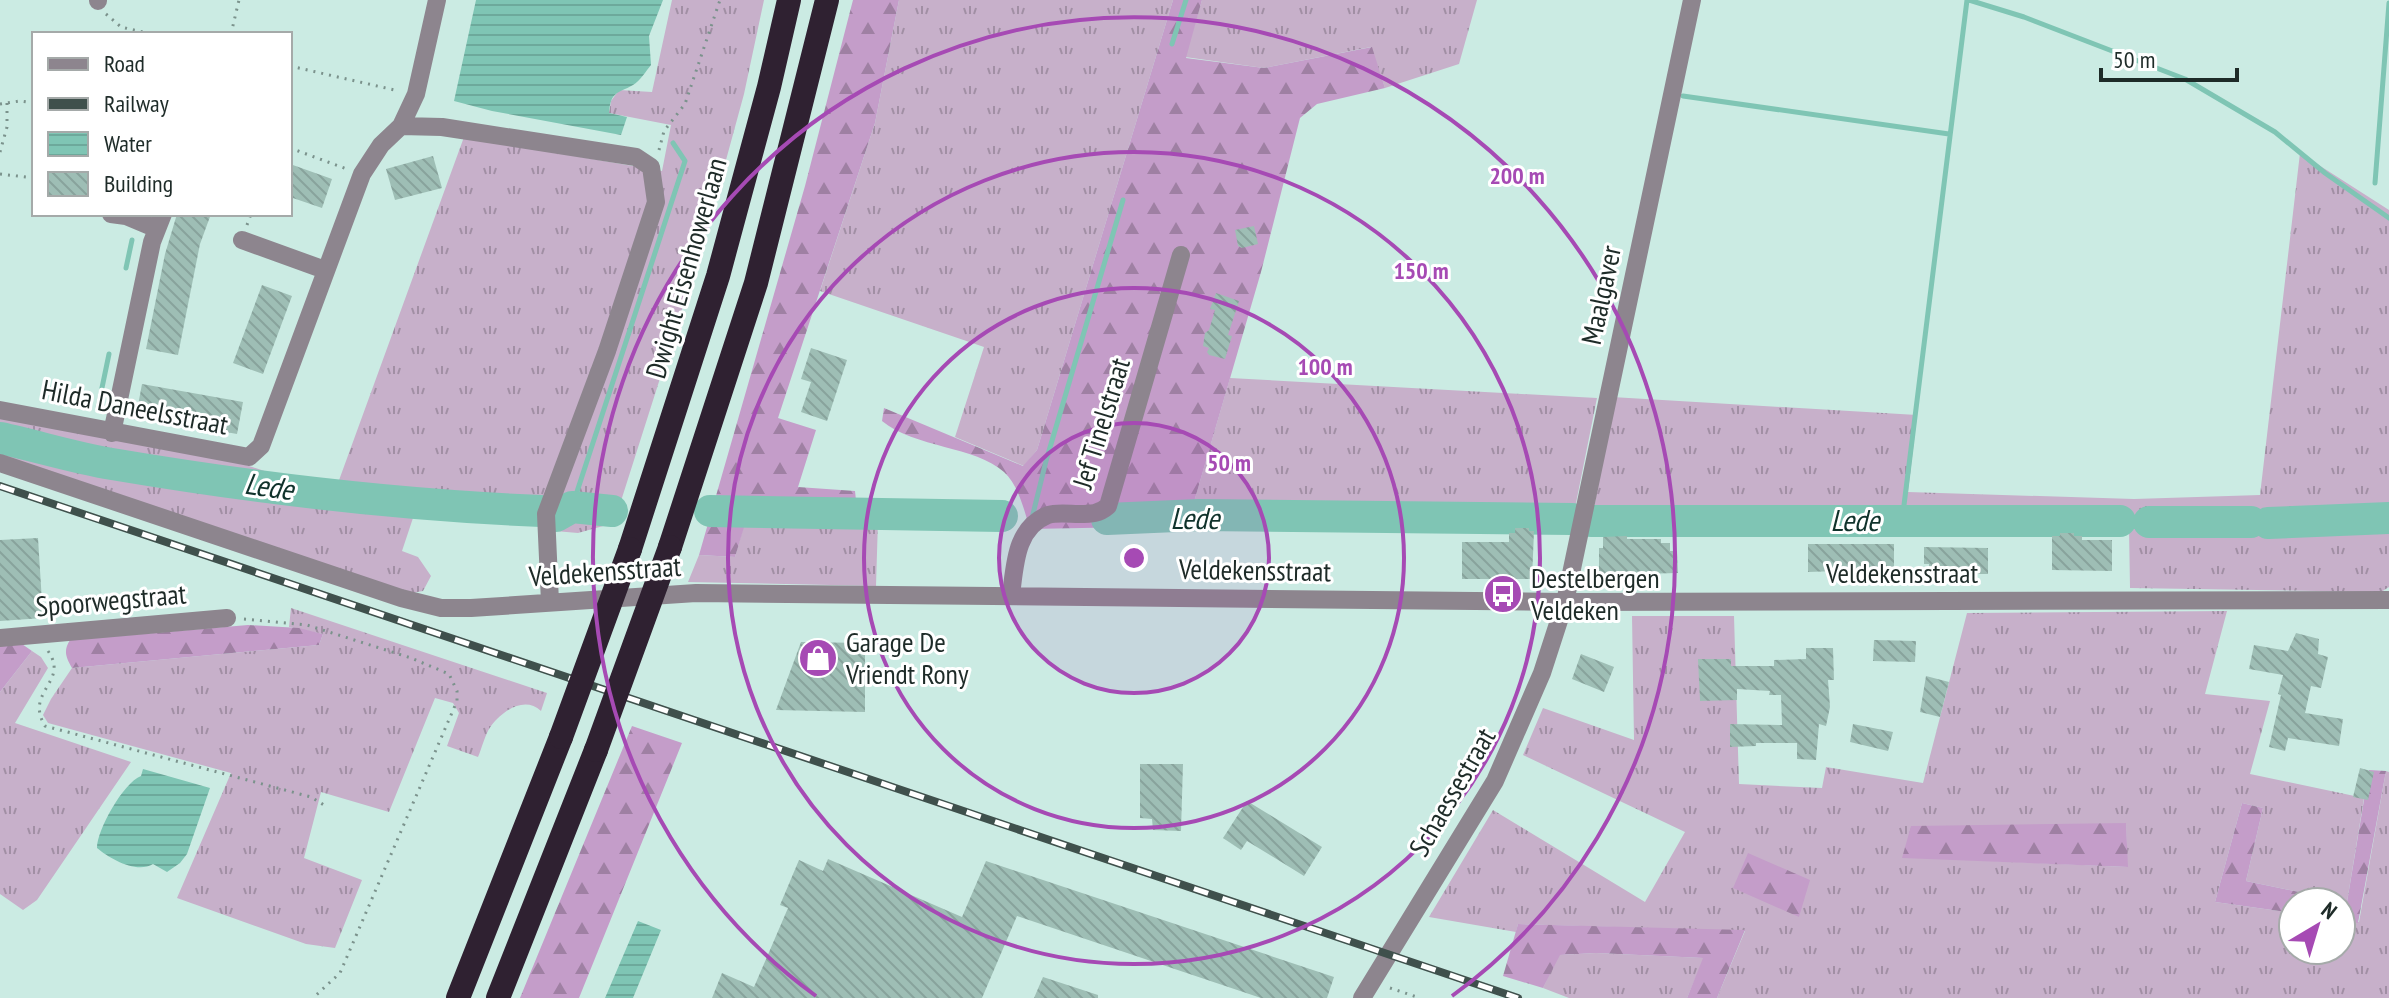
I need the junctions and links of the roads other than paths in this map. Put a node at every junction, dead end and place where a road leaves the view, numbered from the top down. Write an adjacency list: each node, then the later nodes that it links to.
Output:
1 (437, 0): 5 (street, Hilda Daneelsstraat)
2 (789, 0): 21 (highway, Dwight Eisenhowerlaan, bridge)
3 (827, 0): 22 (highway, bridge)
4 (1692, 0): 17 (street, Maalgaver)
5 (401, 126): 10 (street, Hilda Daneelsstraat); 16 (street)
6 (126, 216): 7 (street)
7 (160, 221): 12 (street)
8 (242, 240): 10 (street)
9 (1181, 255): 14 (street, Jef Tinelstraat)
10 (325, 270): 12 (street, Hilda Daneelsstraat)
11 (0, 410): 12 (street, Hilda Daneelsstraat)
12 (112, 433)
13 (0, 463): 16 (street, Veldekensstraat)
14 (1011, 595): 16 (street, Veldekensstraat); 17 (street, Veldekensstraat)
15 (2389, 600): 17 (street, Veldekensstraat)
16 (550, 602)
17 (1565, 602): 20 (street, Schaessestraat)
18 (227, 618): 19 (street, Spoorwegstraat)
19 (0, 638)
20 (1366, 990)
21 (458, 998)
22 (498, 998)

